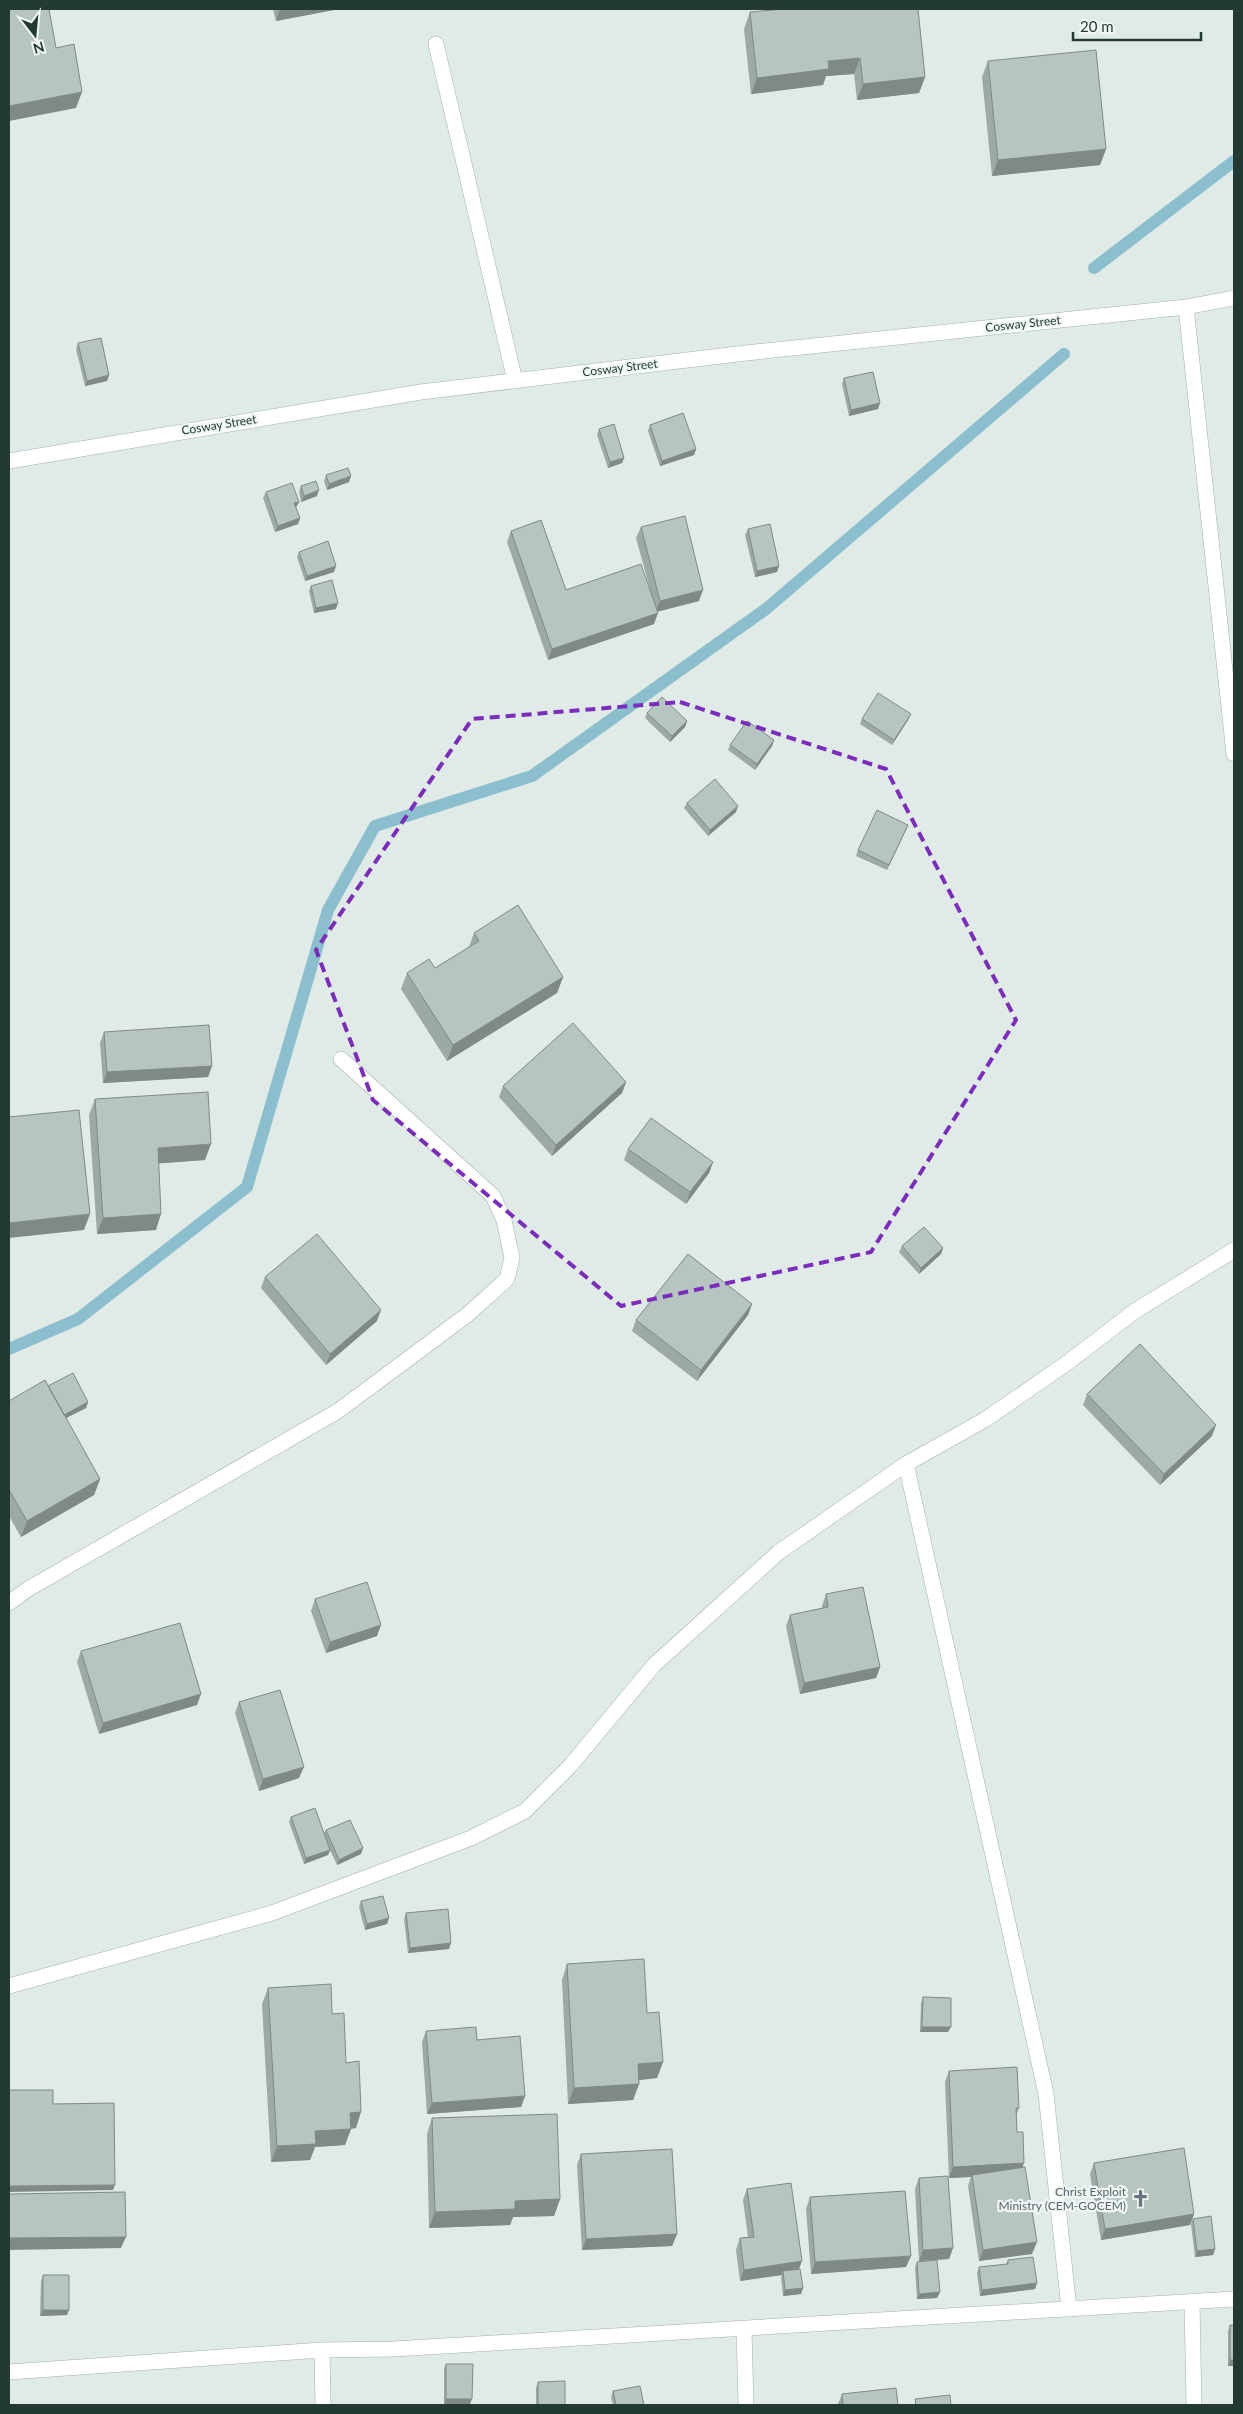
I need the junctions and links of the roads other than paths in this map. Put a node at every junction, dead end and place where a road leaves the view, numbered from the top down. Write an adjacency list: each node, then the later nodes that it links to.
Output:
1 (436, 44): 4 (street)
2 (1234, 298): 3 (street, Cosway Street)
3 (1186, 307): 4 (street, Cosway Street); 6 (street)
4 (515, 381): 5 (street, Cosway Street)
5 (9, 460)
6 (1234, 754)
7 (341, 1059): 10 (street)
8 (1234, 1250): 9 (street)
9 (906, 1464): 11 (street); 14 (street)
10 (9, 1603)
11 (9, 1986)
12 (1234, 2300): 13 (street)
13 (1192, 2302): 14 (street); 20 (street)
14 (1069, 2309): 15 (street)
15 (744, 2330): 16 (street); 19 (street)
16 (322, 2350): 17 (street); 18 (street)
17 (9, 2372)
18 (323, 2405)
19 (746, 2405)
20 (1194, 2405)

